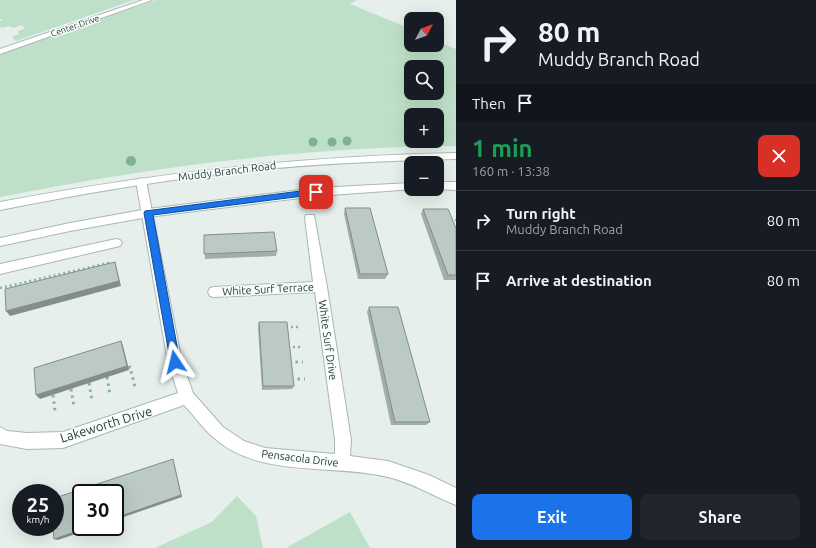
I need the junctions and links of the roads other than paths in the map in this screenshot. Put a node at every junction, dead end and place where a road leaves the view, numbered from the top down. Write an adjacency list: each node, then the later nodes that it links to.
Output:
1 (149, 0): 2 (street, Center Drive)
2 (0, 52)
3 (456, 156): 4 (street, Muddy Branch Road)
4 (141, 181): 8 (street, Muddy Branch Road); 9 (street, Pensacola Drive)
5 (444, 186): 6 (street)
6 (456, 186)
7 (404, 187): 9 (street)
8 (0, 206)
9 (148, 213): 11 (street); 16 (street, Pensacola Drive)
10 (310, 218): 14 (street, White Surf Drive)
11 (0, 242)
12 (116, 243): 13 (street)
13 (0, 269)
14 (321, 287): 15 (street, White Surf Terrace); 18 (street, White Surf Drive)
15 (214, 292)
16 (187, 397): 17 (street, Lakeworth Drive); 18 (street, Pensacola Drive)
17 (0, 435)
18 (342, 463): 19 (street, Pensacola Drive)
19 (456, 497)

